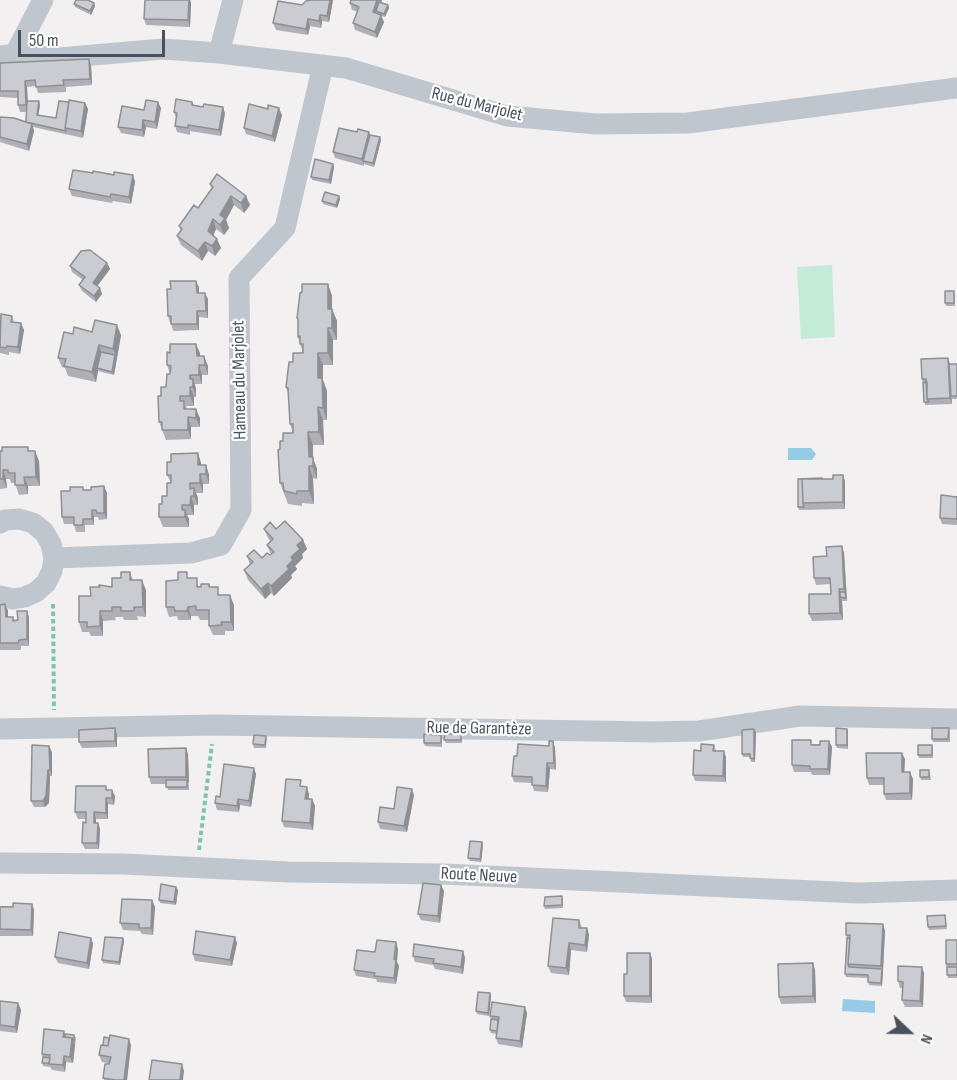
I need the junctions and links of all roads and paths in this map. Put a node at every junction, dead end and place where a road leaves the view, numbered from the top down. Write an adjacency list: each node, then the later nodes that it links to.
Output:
1 (43, 0): 4 (street)
2 (233, 0): 3 (street)
3 (219, 53): 4 (street, Rue du Marjolet); 5 (street, Rue du Marjolet)
4 (8, 55)
5 (324, 65): 6 (street, Rue du Marjolet); 8 (street, Hameau du Marjolet)
6 (957, 88)
7 (0, 523): 8 (street)
8 (54, 558): 9 (street)
9 (46, 583): 10 (street); 13 (path)
10 (0, 596)
11 (957, 719): 12 (street, Rue de Garantèze)
12 (214, 725): 13 (street, Rue de Garantèze); 16 (path)
13 (54, 727): 14 (street, Rue de Garantèze)
14 (0, 729)
15 (0, 863): 16 (street, Route Neuve)
16 (197, 867): 17 (street, Route Neuve)
17 (957, 890)

